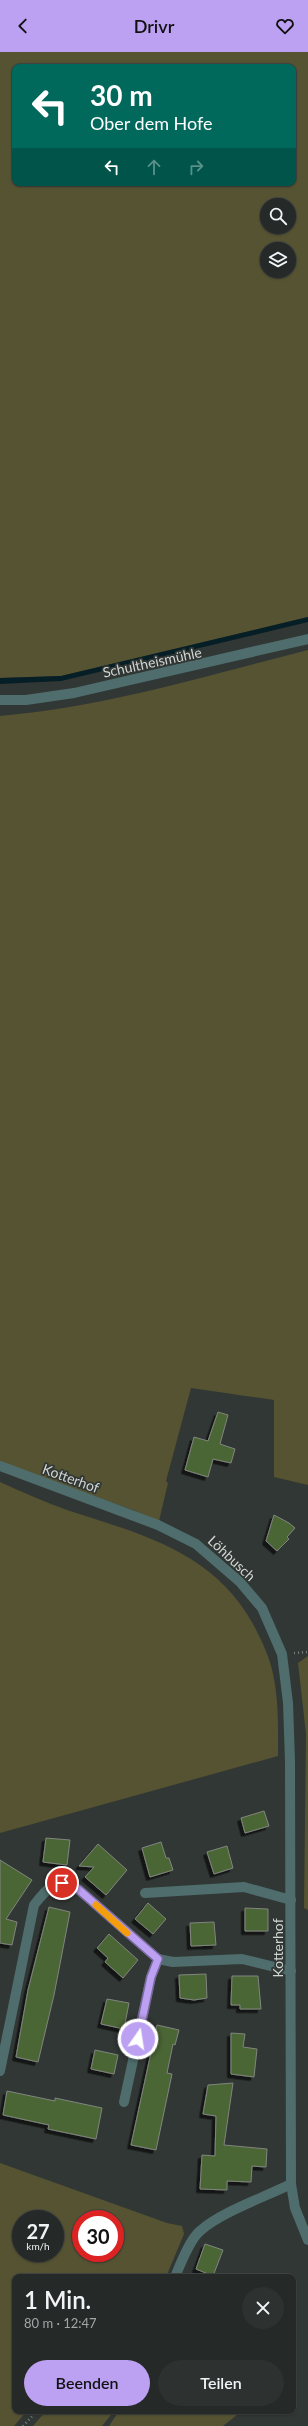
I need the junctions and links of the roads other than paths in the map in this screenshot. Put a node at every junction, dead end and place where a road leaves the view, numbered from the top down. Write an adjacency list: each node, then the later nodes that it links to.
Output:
1 (308, 639): 2 (street, Schultheismühle)
2 (0, 700)
3 (0, 1466): 4 (street, Kotterhof)
4 (133, 1514): 5 (street, Löhbusch)
5 (282, 1654): 7 (street, Kotterhof)
6 (145, 1893): 7 (street)
7 (291, 1900): 9 (street, Kotterhof)
8 (158, 1959): 9 (street); 10 (street); 11 (street)
9 (291, 1971): 12 (street, Kotterhof)
10 (0, 2071)
11 (124, 2102)
12 (291, 2184): 13 (street, Kotterhof); 14 (street)
13 (308, 2240)
14 (176, 2274)

